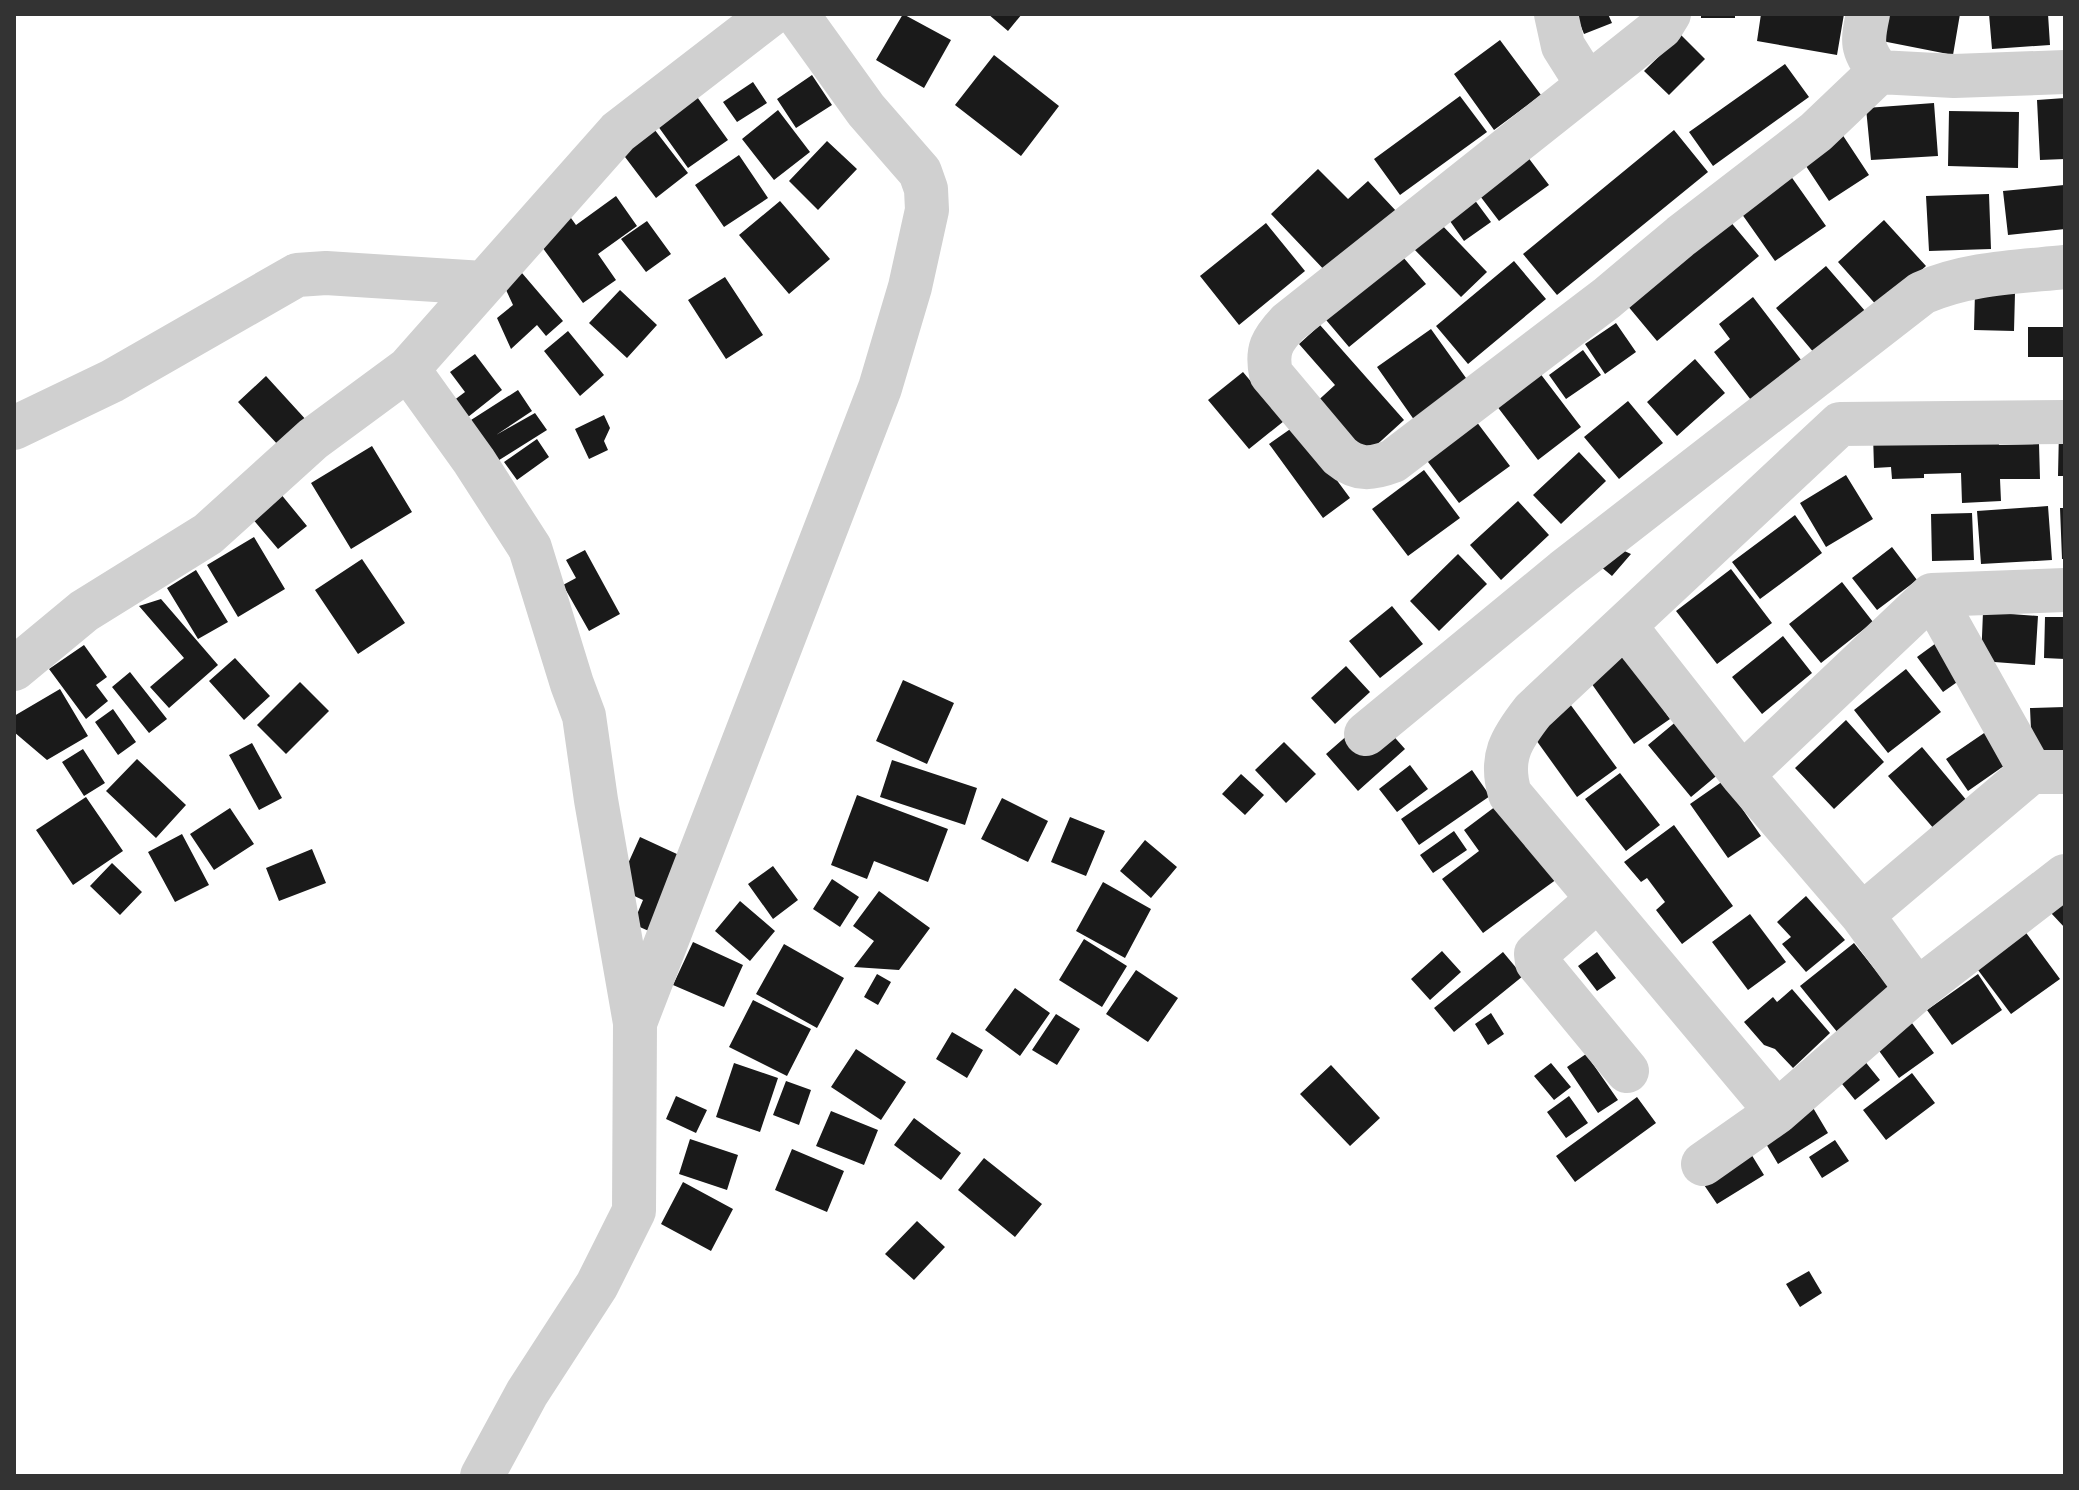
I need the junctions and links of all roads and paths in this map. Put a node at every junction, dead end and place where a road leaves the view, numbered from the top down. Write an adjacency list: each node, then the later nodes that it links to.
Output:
1 (771, 14): 10 (street)
2 (797, 14): 25 (street)
3 (1556, 14): 8 (street)
4 (1669, 14): 8 (street)
5 (1868, 14): 6 (street)
6 (1879, 72): 7 (street); 8 (street)
7 (2065, 72)
8 (1587, 84)
9 (2065, 267): 18 (street)
10 (483, 283): 11 (street); 13 (street)
11 (408, 369): 17 (street); 25 (street)
12 (2065, 422): 16 (street)
13 (14, 428)
14 (2065, 590): 15 (street)
15 (1932, 595): 19 (street); 20 (street)
16 (1625, 626): 20 (street); 22 (street)
17 (14, 669)
18 (1366, 734)
19 (2048, 772): 23 (street)
20 (1742, 775): 23 (street)
21 (2065, 876): 24 (street)
22 (1597, 900): 26 (street); 27 (street)
23 (1862, 915): 24 (street)
24 (1917, 990): 27 (street)
25 (635, 1023): 29 (street)
26 (1627, 1071)
27 (1777, 1112): 28 (street)
28 (1703, 1164)
29 (482, 1476)

